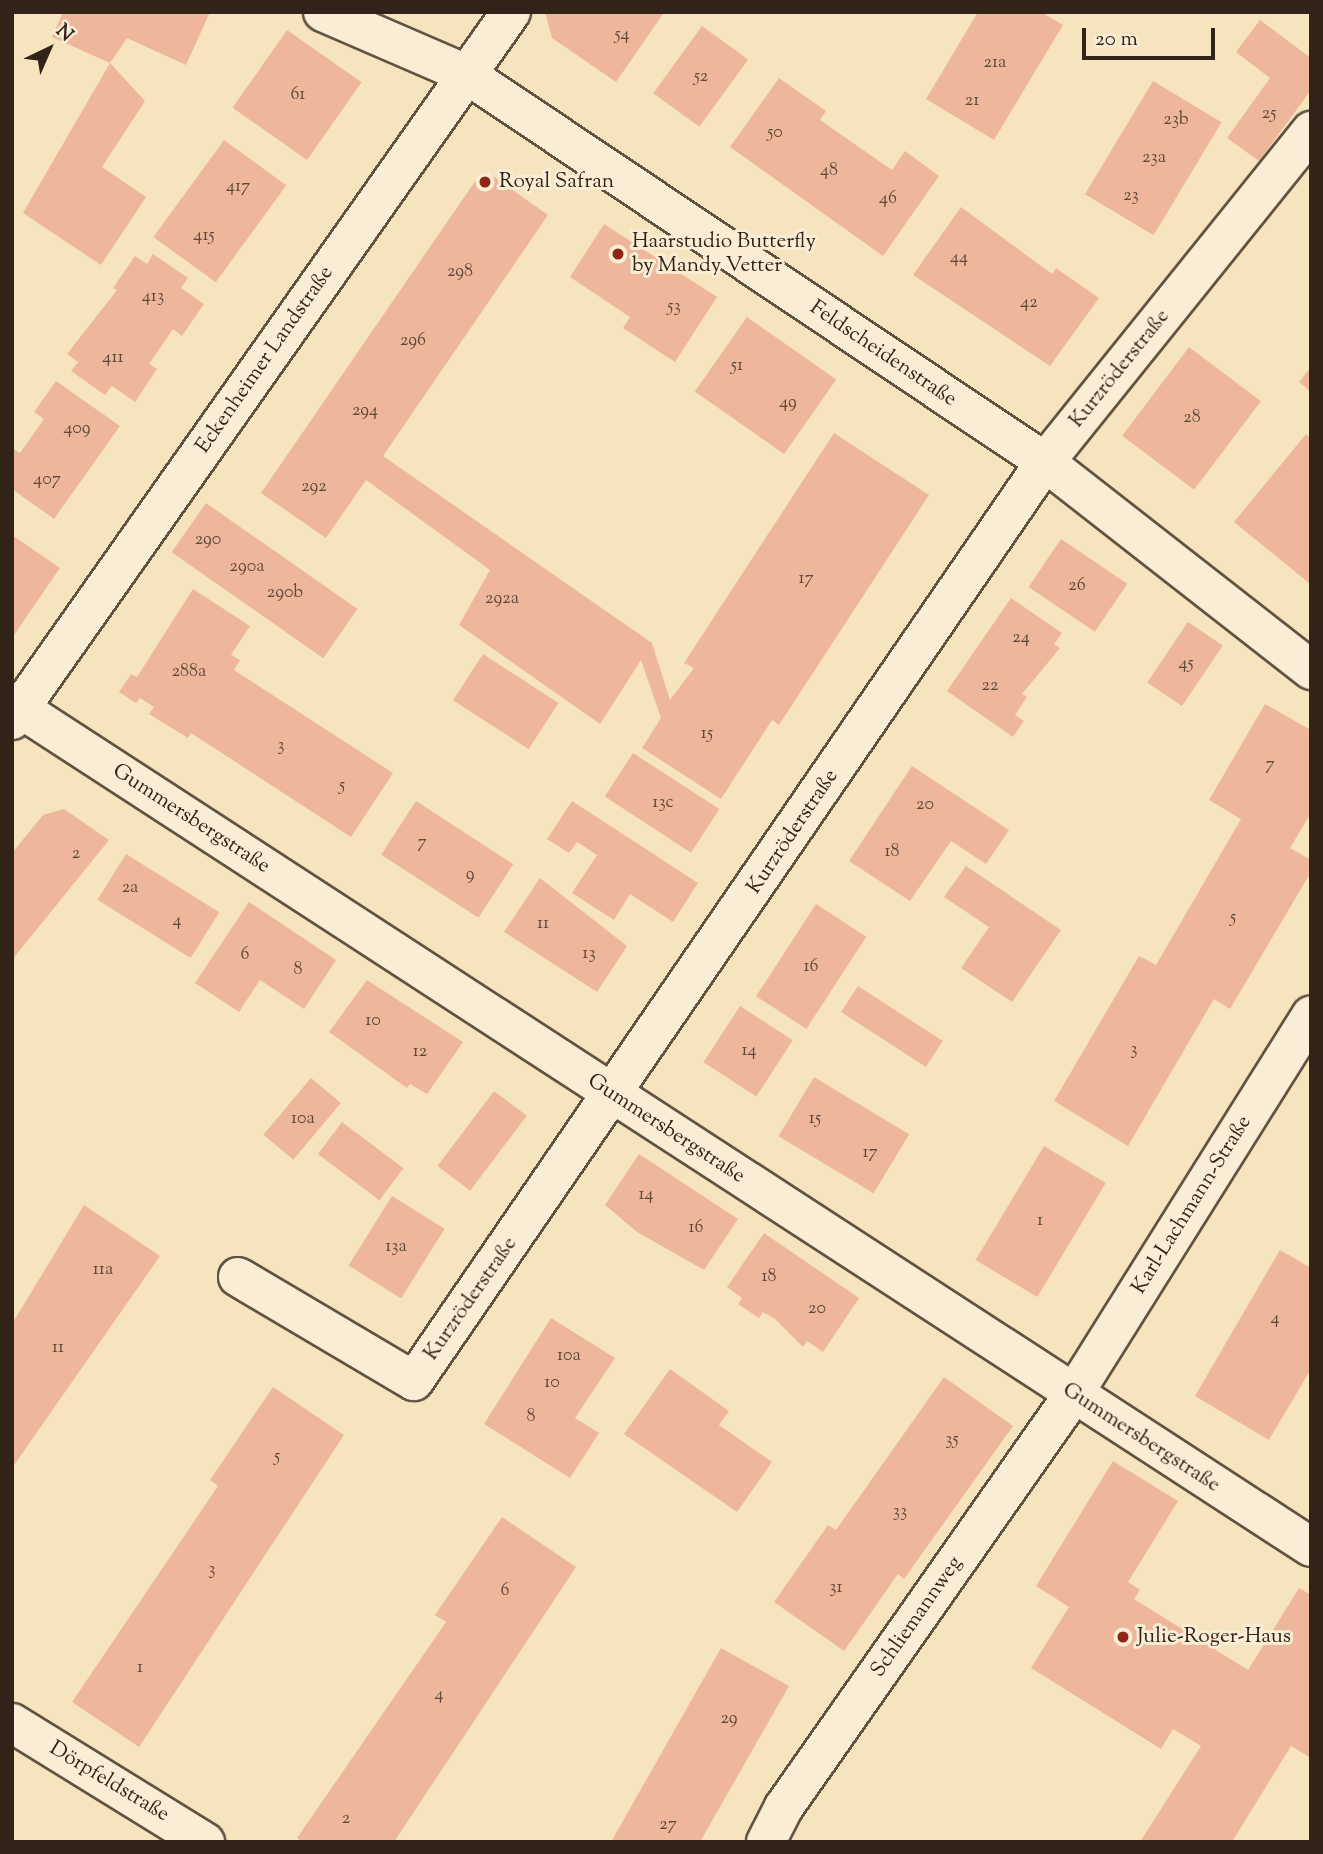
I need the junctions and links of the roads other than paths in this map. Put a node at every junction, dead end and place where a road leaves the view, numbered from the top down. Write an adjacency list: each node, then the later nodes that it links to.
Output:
1 (323, 12): 3 (street, Feldscheidenstraße)
2 (511, 12): 3 (street, Eckenheimer Landstraße)
3 (466, 74): 5 (street, Feldscheidenstraße); 7 (street, Eckenheimer Landstraße)
4 (1311, 131): 5 (street, Kurzröderstraße)
5 (1045, 462): 6 (street, Feldscheidenstraße); 9 (street, Kurzröderstraße)
6 (1311, 670)
7 (15, 713): 9 (street, Gummersbergstraße)
8 (1311, 1015): 11 (street, Karl-Lachmann-Straße)
9 (614, 1095): 10 (street, Kurzröderstraße); 11 (street, Gummersbergstraße)
10 (238, 1277)
11 (1073, 1395): 12 (street, Gummersbergstraße); 15 (street, Schliemannweg)
12 (1311, 1547)
13 (12, 1723): 14 (street, Dörpfeldstraße)
14 (205, 1842)
15 (766, 1842)

